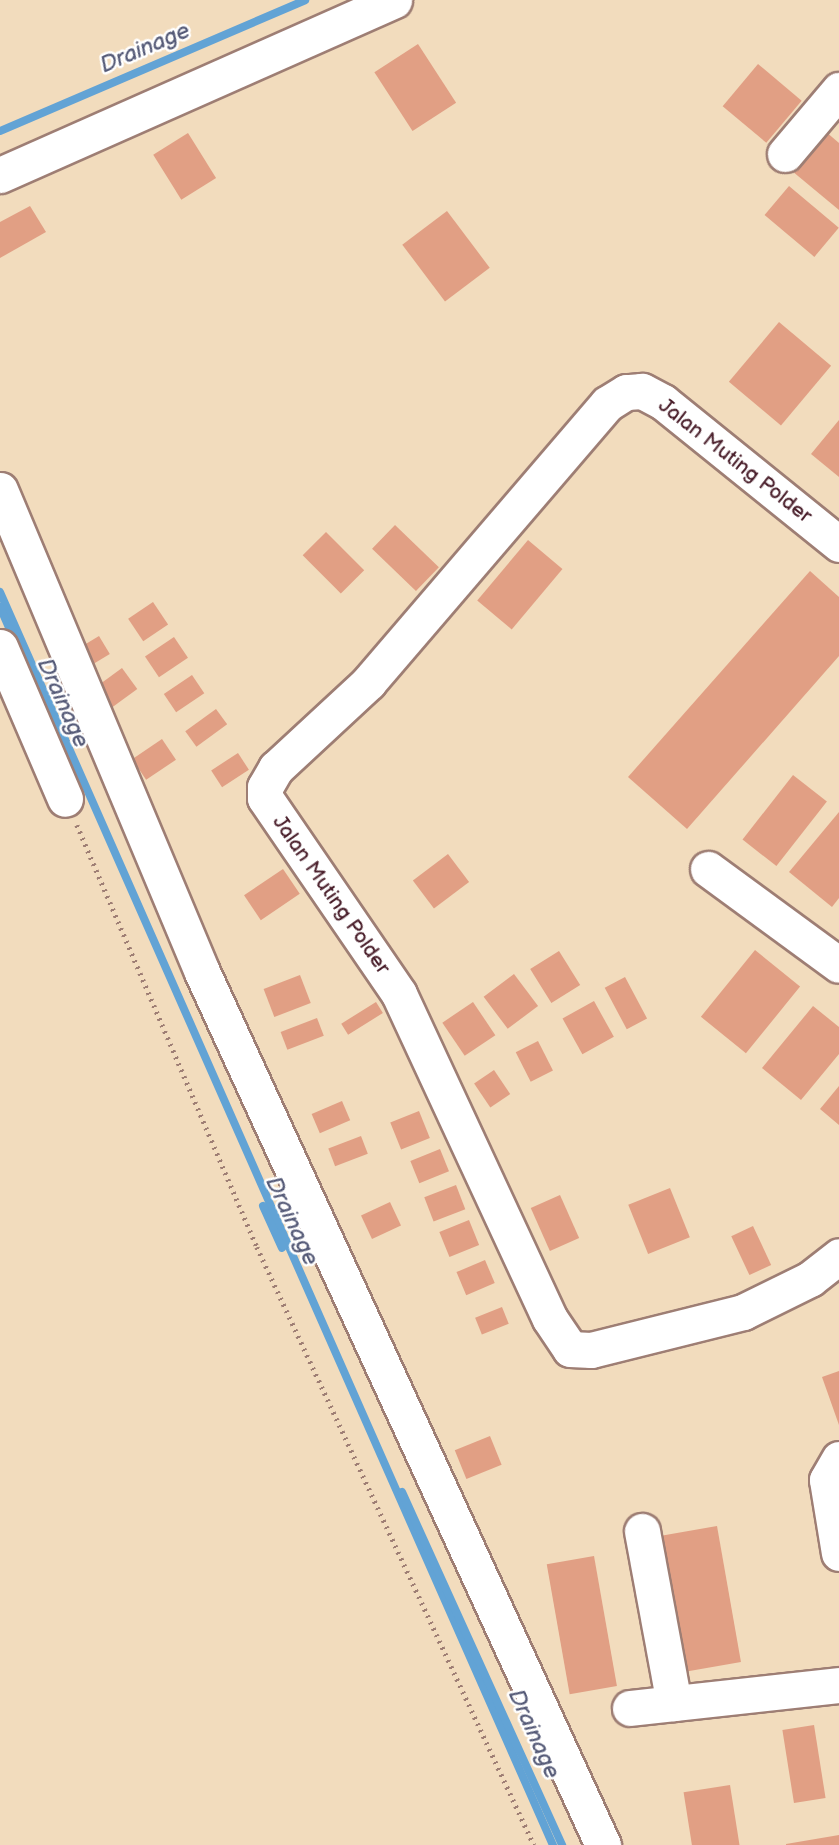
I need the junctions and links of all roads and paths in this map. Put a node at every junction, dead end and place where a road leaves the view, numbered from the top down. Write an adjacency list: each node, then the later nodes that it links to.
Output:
1 (394, 0): 4 (street)
2 (839, 90): 3 (street)
3 (785, 154)
4 (0, 175)
5 (0, 490): 19 (street)
6 (839, 544): 11 (street, Jalan Muting Polder)
7 (0, 647): 8 (street)
8 (65, 799): 18 (path)
9 (708, 869): 10 (street)
10 (839, 965)
11 (839, 1255)
12 (839, 1459): 14 (street)
13 (642, 1531): 16 (street)
14 (839, 1553)
15 (839, 1685): 16 (street)
16 (674, 1703): 17 (street)
17 (630, 1708)
18 (534, 1845)
19 (603, 1845)

